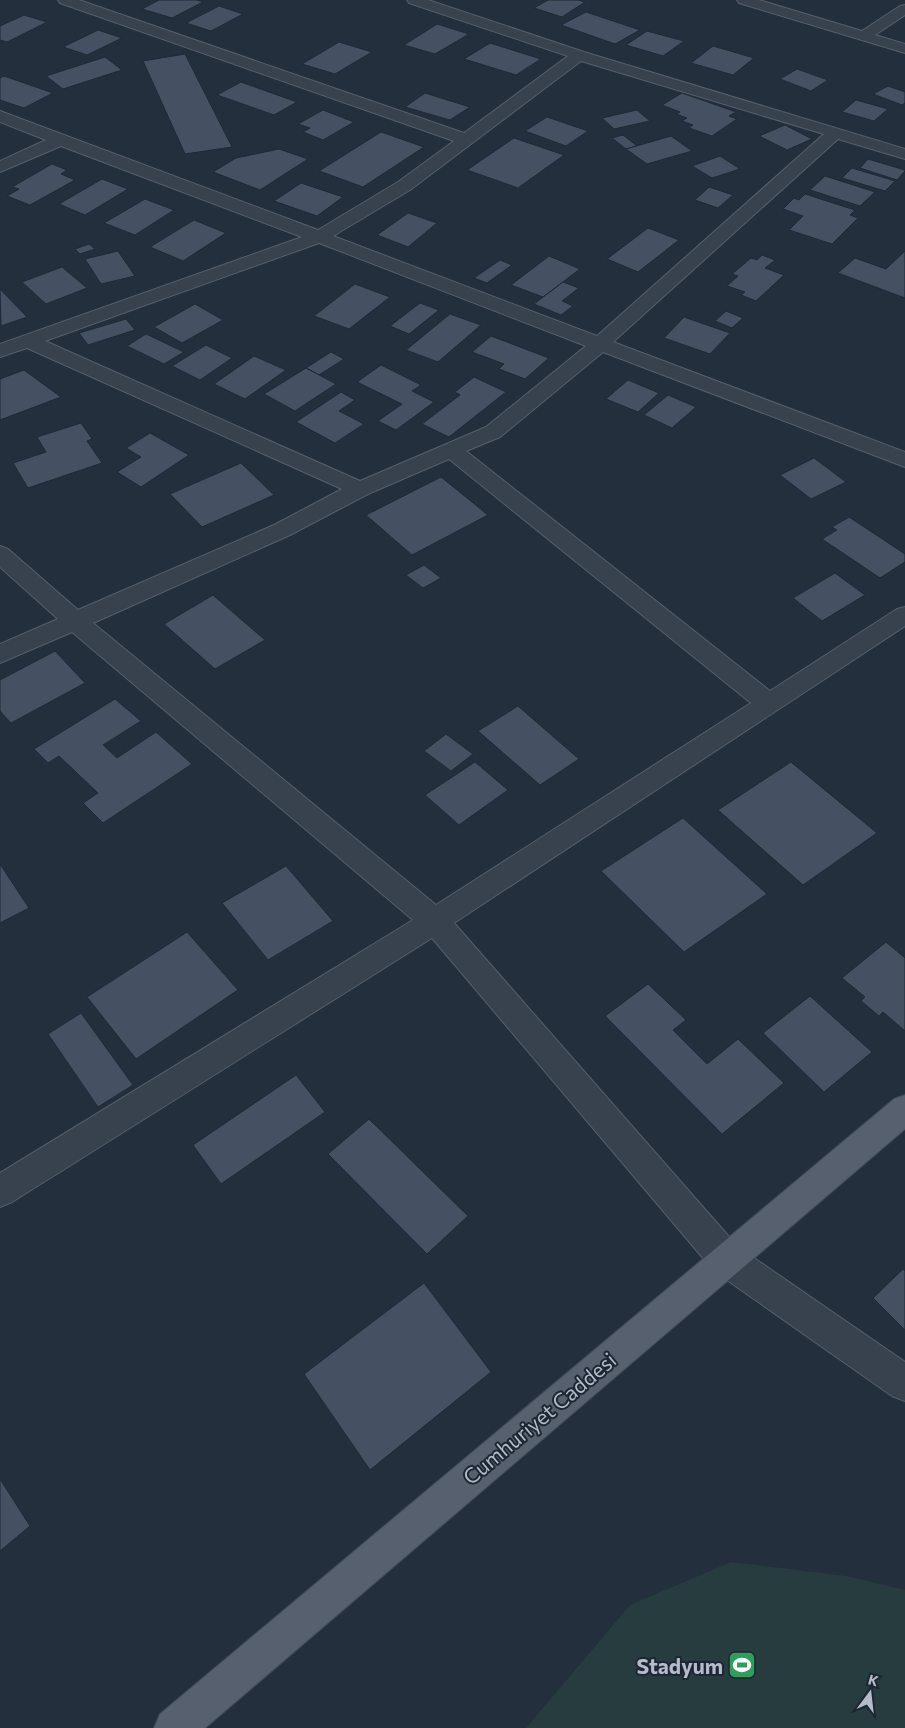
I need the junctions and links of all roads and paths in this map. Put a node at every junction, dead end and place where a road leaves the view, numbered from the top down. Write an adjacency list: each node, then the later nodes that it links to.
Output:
1 (65, 0): 10 (street)
2 (414, 0): 7 (street)
3 (744, 0): 5 (street)
4 (905, 10): 5 (street)
5 (864, 36): 6 (street)
6 (905, 49)
7 (579, 55): 9 (street); 10 (street)
8 (0, 116): 11 (street)
9 (836, 132): 12 (street); 16 (street)
10 (465, 139): 14 (street)
11 (60, 140): 13 (street); 14 (street)
12 (905, 154)
13 (0, 167)
14 (319, 237): 15 (street); 16 (street)
15 (28, 340): 17 (street); 20 (street)
16 (600, 344): 18 (street); 19 (street)
17 (0, 351)
18 (451, 450): 20 (street); 25 (street)
19 (905, 460)
20 (360, 489): 23 (street)
21 (0, 554): 23 (street)
22 (905, 615): 25 (street)
23 (74, 621): 24 (street); 26 (street)
24 (0, 654)
25 (769, 704): 26 (street)
26 (435, 920): 28 (street); 29 (street)
27 (905, 1109): 29 (main road, Cumhuriyet Caddesi)
28 (0, 1191)
29 (726, 1259): 30 (street); 31 (main road, Cumhuriyet Caddesi)
30 (905, 1383)
31 (174, 1728)

